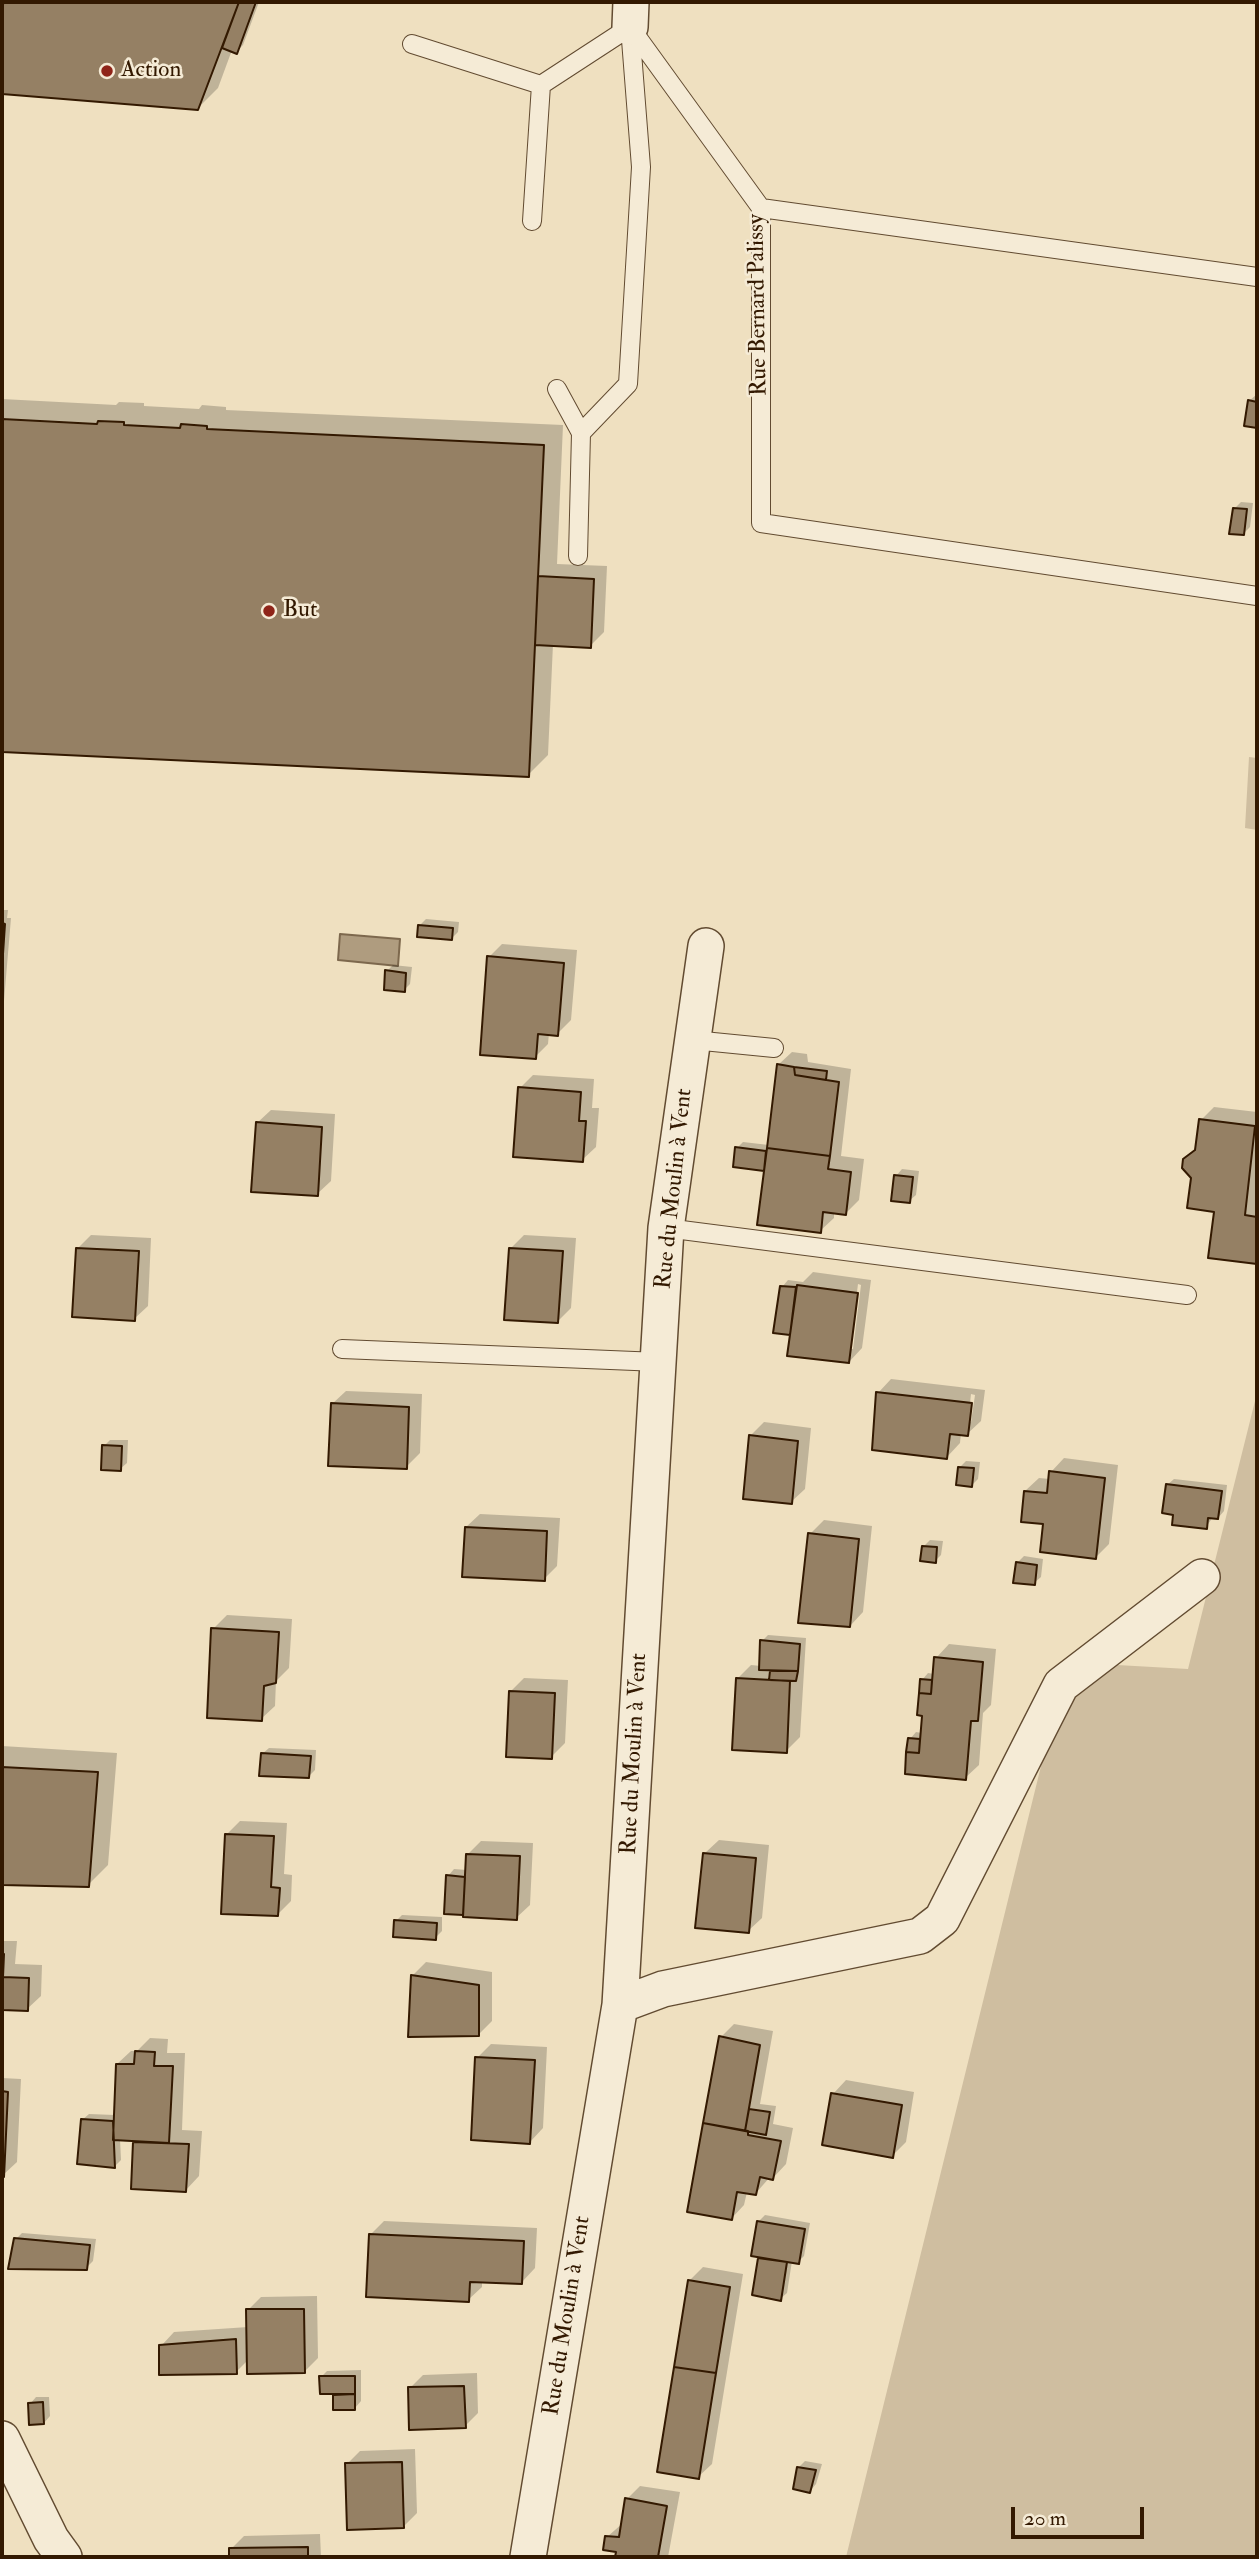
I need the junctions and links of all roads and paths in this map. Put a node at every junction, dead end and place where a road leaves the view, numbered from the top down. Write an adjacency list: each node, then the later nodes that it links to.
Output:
1 (631, 14): 3 (lane); 4 (lane, Rue Bernard Palissy); 8 (lane)
2 (412, 44): 3 (lane)
3 (541, 85): 5 (lane)
4 (761, 208): 6 (lane); 10 (lane, Rue Bernard Palissy)
5 (532, 221)
6 (1257, 277)
7 (557, 389): 8 (lane)
8 (581, 433): 9 (lane)
9 (578, 556)
10 (1257, 596)
11 (706, 946): 12 (street, Rue du Moulin à Vent)
12 (692, 1040): 13 (lane); 14 (street, Rue du Moulin à Vent)
13 (774, 1048)
14 (666, 1227): 15 (lane); 17 (street, Rue du Moulin à Vent)
15 (1187, 1294)
16 (342, 1349): 17 (lane)
17 (659, 1362): 19 (street, Rue du Moulin à Vent)
18 (1202, 1577): 19 (street)
19 (620, 2005): 22 (street, Rue du Moulin à Vent)
20 (2, 2439): 21 (street)
21 (64, 2557)
22 (528, 2557)

